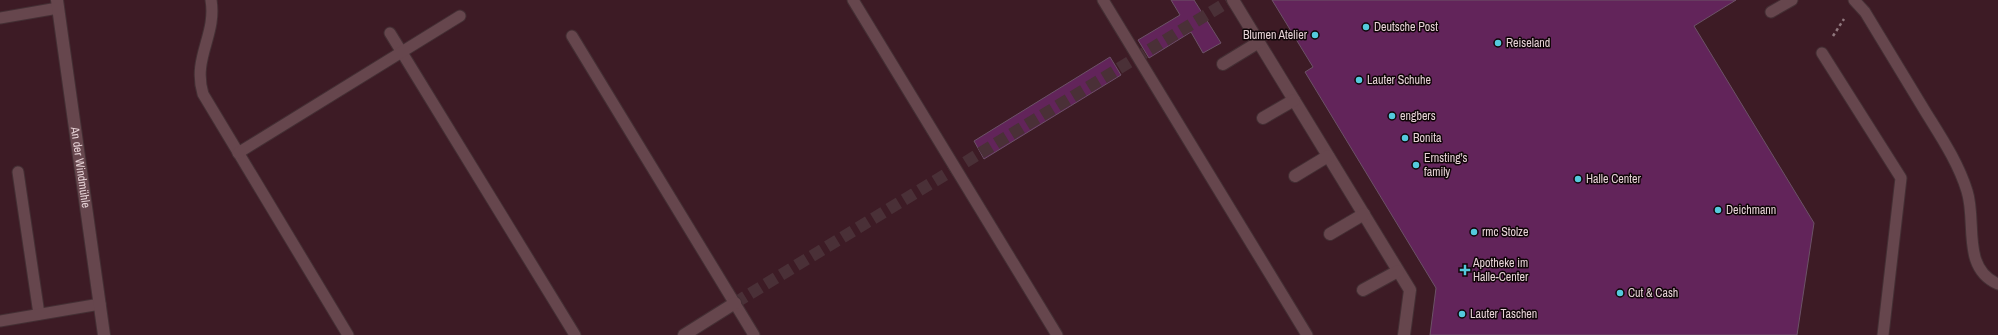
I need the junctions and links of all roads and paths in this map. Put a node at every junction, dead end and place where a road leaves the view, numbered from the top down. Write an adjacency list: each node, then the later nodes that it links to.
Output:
1 (211, 0): 19 (lane)
2 (853, 0): 37 (lane)
3 (1103, 0): 38 (lane)
4 (1233, 0): 13 (street)
5 (1792, 0): 8 (lane)
6 (1855, 1): 15 (path); 26 (lane)
7 (58, 4): 10 (lane); 29 (street, An der Windmühle)
8 (1770, 12)
9 (460, 16): 14 (lane)
10 (0, 18)
11 (390, 33): 14 (lane)
12 (572, 36): 28 (lane)
13 (1259, 42): 16 (street); 17 (street)
14 (401, 52): 19 (lane); 34 (lane)
15 (1822, 53): 40 (lane)
16 (1223, 64)
17 (1294, 100): 18 (street); 20 (street)
18 (1263, 118)
19 (238, 153): 33 (lane)
20 (1328, 156): 22 (street); 23 (street)
21 (18, 172): 30 (lane)
22 (1295, 176)
23 (1364, 214): 24 (street); 25 (street)
24 (1330, 234)
25 (1398, 271): 27 (street); 39 (street)
26 (1998, 284)
27 (1363, 290)
28 (735, 303): 35 (street); 36 (lane)
29 (100, 304): 30 (lane); 32 (street, An der Windmühle)
30 (38, 314): 31 (lane)
31 (0, 321)
32 (104, 335)
33 (348, 335)
34 (575, 335)
35 (684, 335)
36 (754, 335)
37 (1057, 335)
38 (1307, 335)
39 (1404, 335)
40 (1883, 335)

